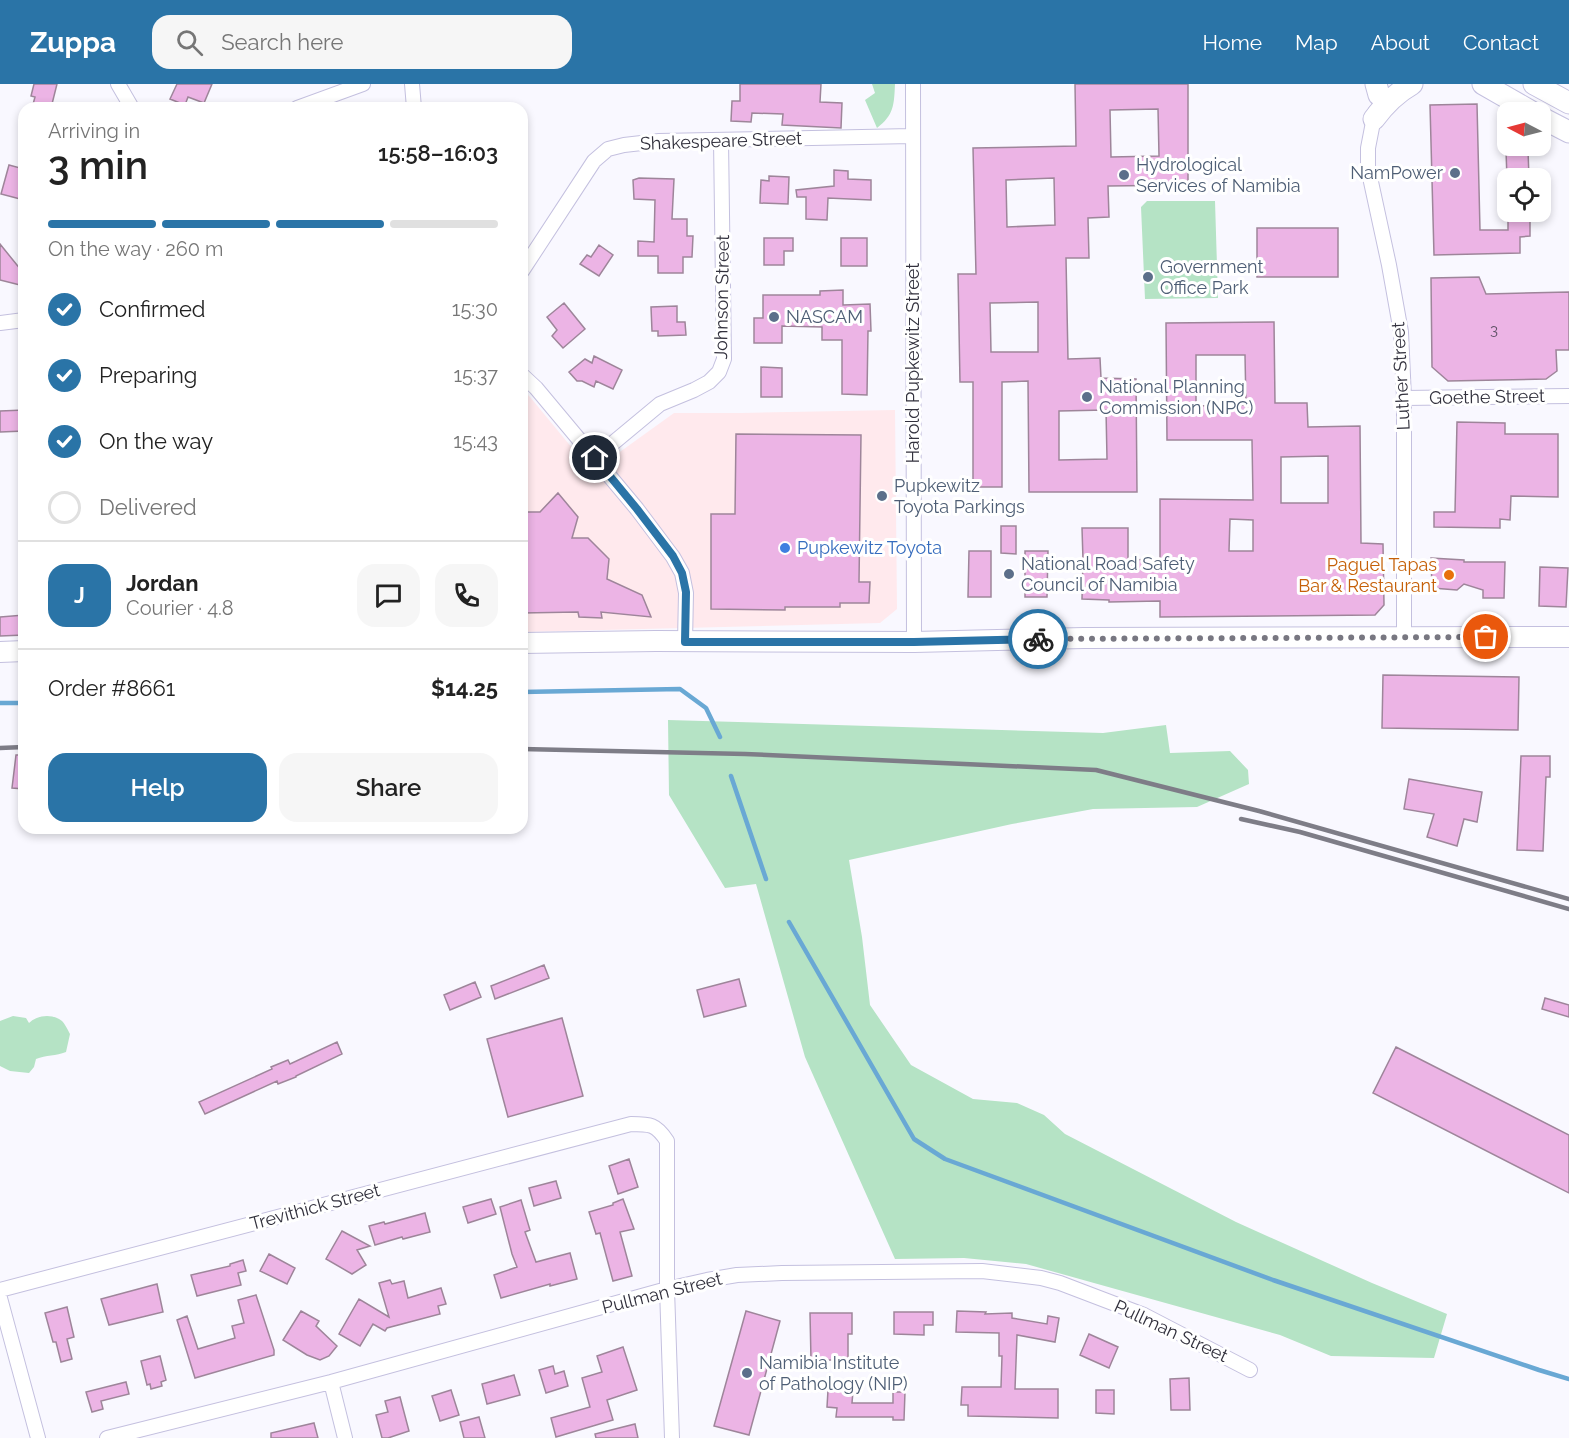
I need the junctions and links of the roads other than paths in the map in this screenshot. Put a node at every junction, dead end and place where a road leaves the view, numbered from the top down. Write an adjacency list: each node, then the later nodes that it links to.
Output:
1 (118, 84): 9 (street)
2 (363, 84): 10 (street)
3 (412, 84): 11 (street)
4 (913, 84): 17 (street, Harold Pupkewitz Street)
5 (1412, 84): 14 (main road)
6 (1483, 84): 12 (main road)
7 (1534, 84): 13 (main road)
8 (1379, 88): 14 (street, Luther Street)
9 (128, 102)
10 (314, 102)
11 (414, 102)
12 (1514, 102)
13 (1569, 103)
14 (1374, 119): 24 (street, Luther Street)
15 (1551, 123): 16 (main road)
16 (1569, 132)
17 (912, 136): 18 (street, Shakespeare Street); 29 (street, Harold Pupkewitz Street)
18 (722, 140): 19 (street, Shakespeare Street); 25 (street, Johnson Street)
19 (528, 262)
20 (18, 321): 21 (street)
21 (0, 323)
22 (528, 381): 25 (street)
23 (1569, 396): 24 (street, Goethe Street)
24 (1404, 399): 26 (street, Luther Street)
25 (595, 458): 28 (street)
26 (1404, 637): 27 (main road); 29 (main road)
27 (1569, 637)
28 (685, 642): 29 (main road); 30 (main road)
29 (914, 642)
30 (528, 643)
31 (18, 651): 32 (main road)
32 (0, 652)
33 (0, 1290): 34 (street, Trevithick Street)
34 (667, 1290): 36 (street, Pullman Street); 37 (street, Pullman Street); 41 (street)
35 (0, 1298): 38 (street)
36 (1250, 1370)
37 (331, 1382): 39 (street, Pullman Street); 40 (street)
38 (38, 1438)
39 (107, 1438)
40 (345, 1438)
41 (672, 1438)

